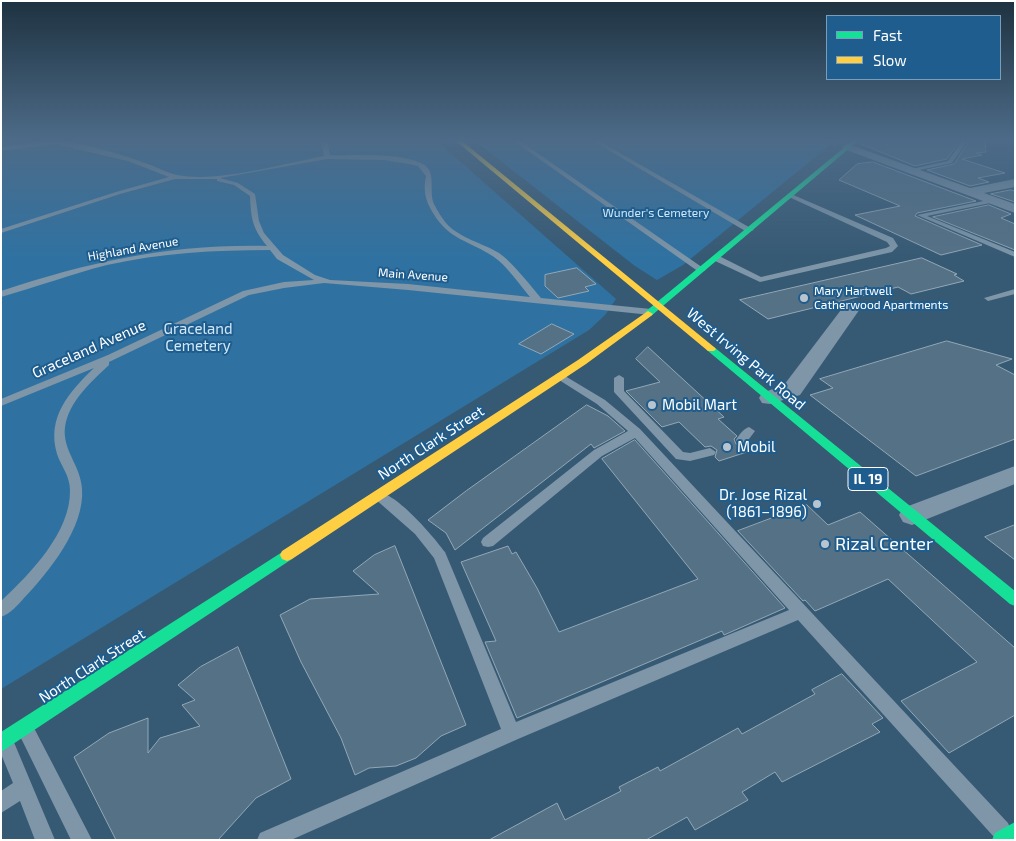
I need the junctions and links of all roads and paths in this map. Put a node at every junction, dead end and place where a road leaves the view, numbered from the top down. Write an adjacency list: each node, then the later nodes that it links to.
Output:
1 (166, 180): 15 (lane)
2 (219, 180): 16 (lane, Main Avenue)
3 (428, 180): 24 (lane)
4 (505, 180): 26 (main road, West Irving Park Road / IL 19)
5 (573, 180): 19 (lane)
6 (664, 180): 14 (lane)
7 (809, 180): 11 (main road, North Clark Street)
8 (938, 180): 10 (street)
9 (1015, 183): 10 (street)
10 (970, 192): 12 (street)
11 (791, 196): 14 (main road, North Clark Street); 18 (lane)
12 (993, 200): 13 (street); 17 (lane)
13 (1015, 209)
14 (750, 230): 18 (main road, North Clark Street)
15 (1, 231)
16 (273, 248): 20 (lane, Main Avenue); 22 (lane, Highland Avenue)
17 (1015, 255)
18 (716, 258): 19 (main road, North Clark Street)
19 (702, 270): 26 (main road, North Clark Street)
20 (330, 282): 24 (lane, Main Avenue); 27 (lane, Graceland Avenue)
21 (1015, 291): 23 (lane)
22 (1, 294)
23 (988, 298)
24 (537, 299): 26 (lane, Main Avenue)
25 (853, 306): 30 (street)
26 (659, 310): 28 (main road, North Clark Street); 30 (main road, West Irving Park Road / IL 19)
27 (112, 357): 31 (lane, Graceland Avenue); 39 (lane)
28 (560, 376): 32 (lane); 35 (main road, North Clark Street)
29 (620, 378): 33 (lane)
30 (770, 398): 36 (main road, West Irving Park Road / IL 19)
31 (1, 403)
32 (636, 432): 37 (lane); 40 (lane)
33 (710, 452)
34 (1015, 474): 36 (street)
35 (379, 495): 41 (main road, North Clark Street); 42 (lane)
36 (912, 515): 38 (main road, West Irving Park Road / IL 19)
37 (488, 542)
38 (1015, 600)
39 (1, 611)
40 (800, 612): 42 (lane); 46 (lane)
41 (25, 728): 43 (main road, North Clark Street); 48 (lane)
42 (512, 733): 49 (lane)
43 (3, 742): 44 (lane)
44 (24, 787): 45 (lane); 47 (lane)
45 (1, 803)
46 (1008, 836)
47 (45, 840)
48 (82, 840)
49 (267, 840)

